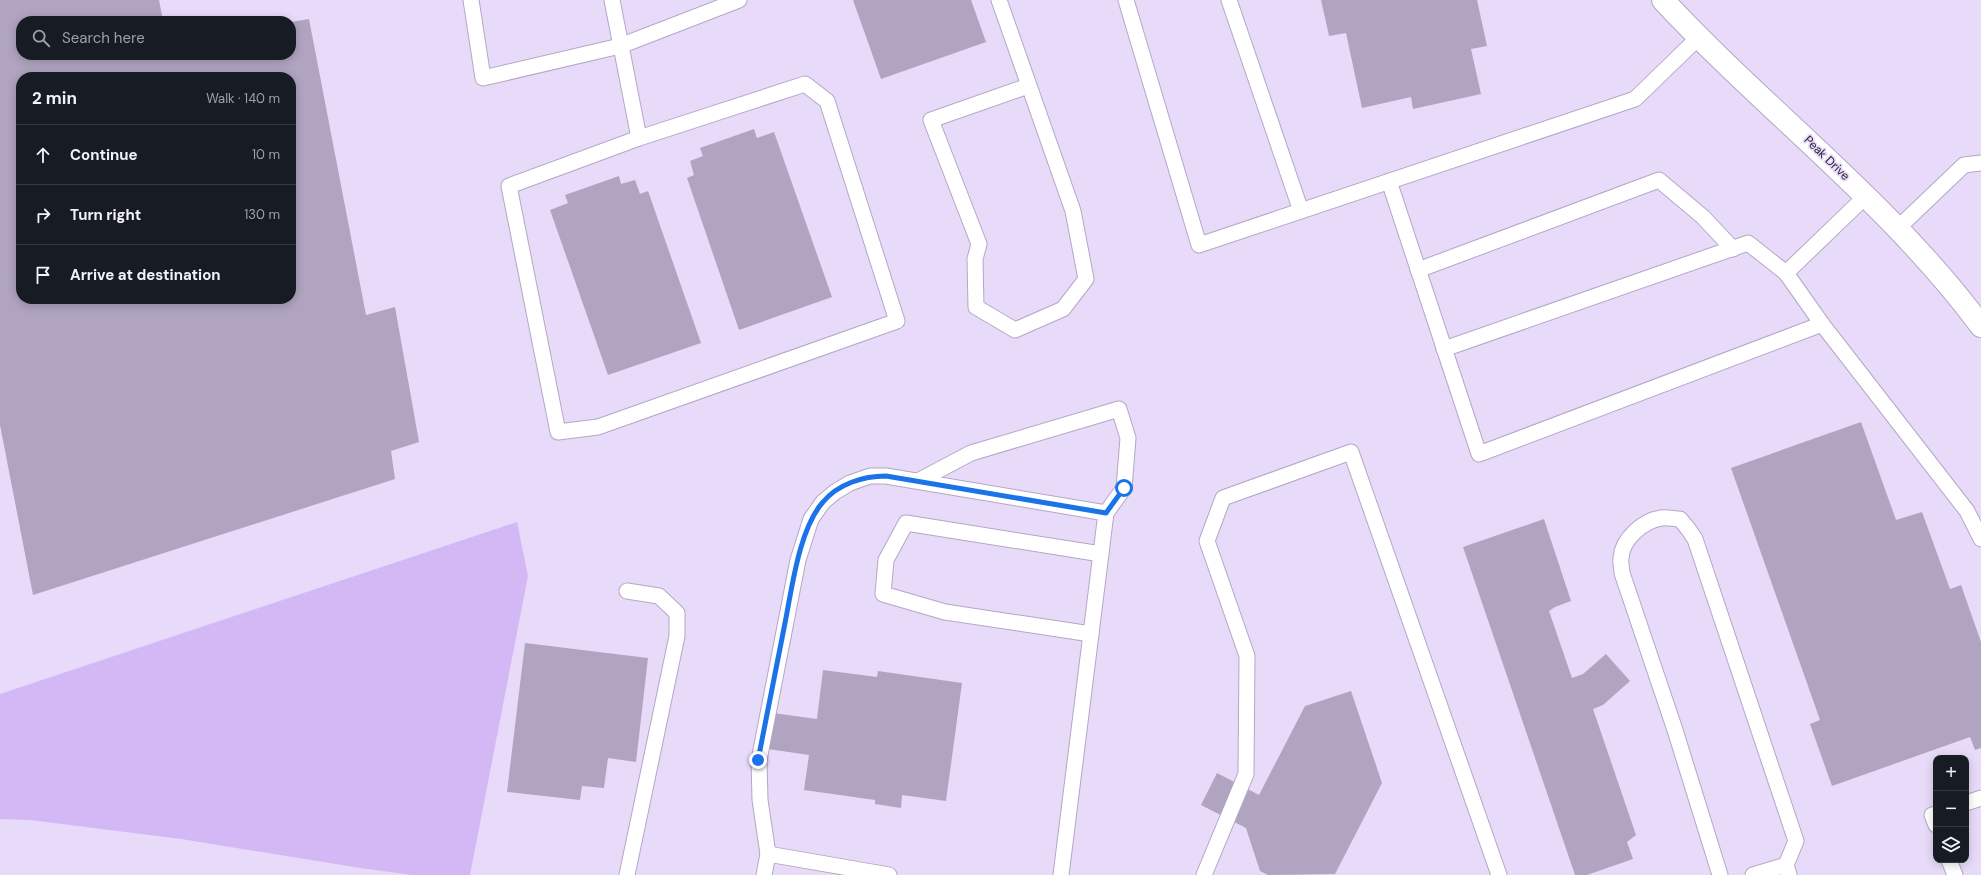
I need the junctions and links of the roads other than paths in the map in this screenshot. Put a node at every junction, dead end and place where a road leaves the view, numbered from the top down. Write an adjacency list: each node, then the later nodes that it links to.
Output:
1 (471, 0): 9 (lane)
2 (612, 0): 9 (lane)
3 (739, 0): 9 (lane)
4 (999, 0): 10 (lane)
5 (1126, 0): 15 (lane)
6 (1229, 0): 15 (lane)
7 (1663, 0): 8 (street, Peak Drive)
8 (1698, 38): 13 (lane); 14 (street, Peak Drive)
9 (620, 46): 11 (lane)
10 (1028, 86): 10 (lane)
11 (639, 138): 11 (lane)
12 (1981, 163): 16 (lane)
13 (1389, 181): 15 (lane); 18 (lane)
14 (1866, 196): 16 (street, Peak Drive); 19 (lane)
15 (1300, 211)
16 (1898, 228): 21 (street, Peak Drive)
17 (1733, 249): 18 (lane); 19 (lane); 22 (lane)
18 (1418, 270): 22 (lane)
19 (1786, 273): 20 (lane)
20 (1822, 324): 22 (lane); 25 (lane)
21 (1981, 326)
22 (1444, 349)
23 (918, 482): 24 (lane); 24 (lane); 31 (lane)
24 (1106, 513): 26 (lane)
25 (1981, 539)
26 (1101, 554): 28 (lane); 28 (lane)
27 (627, 591): 34 (lane)
28 (1091, 634): 37 (lane)
29 (1981, 798): 30 (lane)
30 (1969, 802)
31 (768, 854): 35 (lane); 36 (lane)
32 (1950, 863): 42 (lane)
33 (1788, 870): 40 (lane); 41 (lane)
34 (627, 875)
35 (764, 875)
36 (889, 875)
37 (1061, 875)
38 (1204, 875): 39 (lane)
39 (1499, 875)
40 (1720, 875)
41 (1753, 875)
42 (1955, 875)

